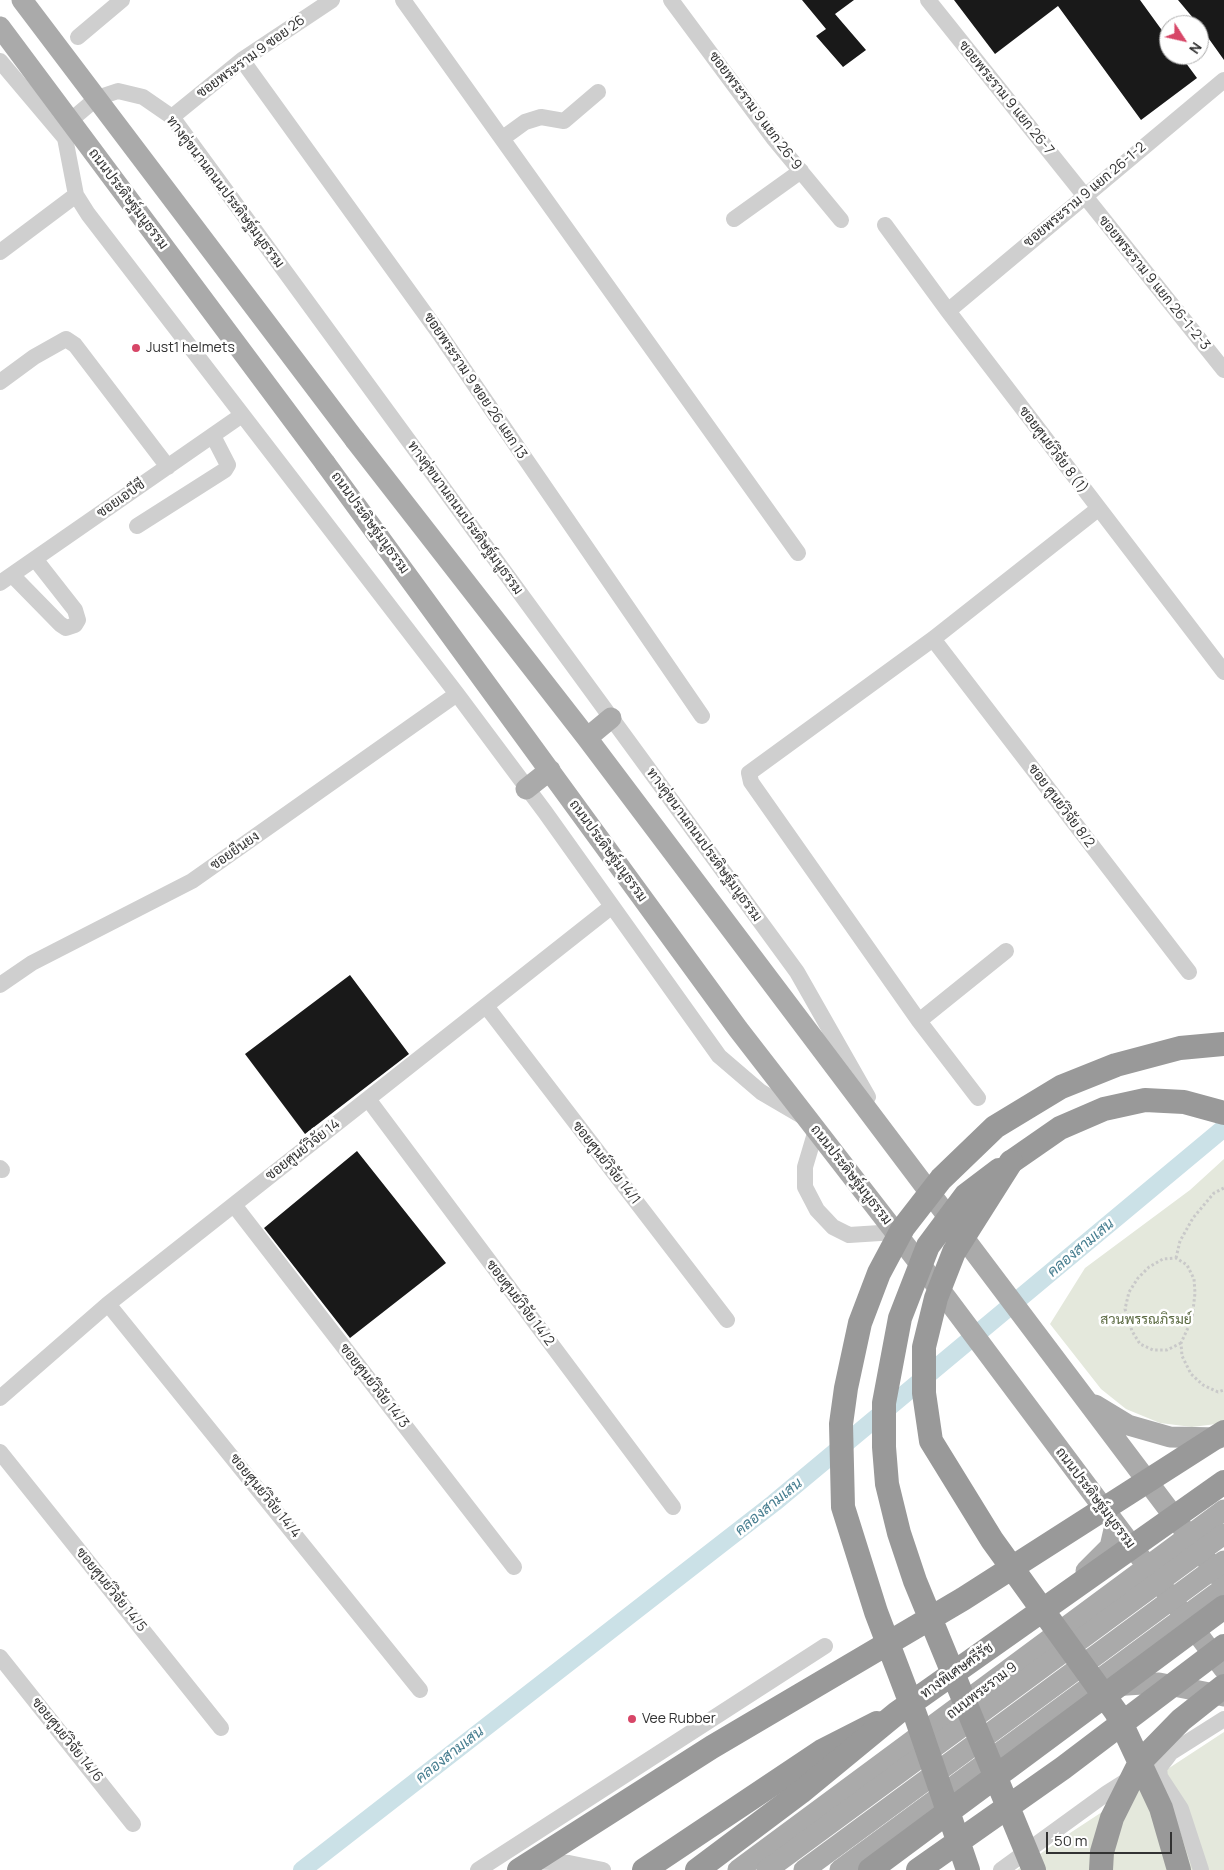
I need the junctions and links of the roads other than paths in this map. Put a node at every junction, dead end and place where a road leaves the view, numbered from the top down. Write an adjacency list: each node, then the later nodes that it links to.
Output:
1 (22, 0): 39 (main road, bridge)
2 (122, 0): 8 (street)
3 (332, 0): 9 (street, ซอยพระราม 9 ซอย 26)
4 (403, 0): 15 (street)
5 (671, 0): 16 (street, ซอยพระราม 9 แยก 26-9)
6 (928, 0): 18 (street, ซอยพระราม 9 แยก 26-7)
7 (0, 27): 40 (main road, ถนนประดิษฐ์มนูธรรม, bridge)
8 (78, 37)
9 (242, 60): 13 (street, ซอยพระราม 9 ซอย 26); 37 (street, ซอยพระราม 9 ซอย 26 แยก 13)
10 (0, 61): 14 (street)
11 (1224, 80): 18 (street, ซอยพระราม 9 แยก 26-1-2)
12 (598, 92): 15 (street)
13 (172, 116): 14 (street, ทางคู่ขนานถนนประดิษฐ์มนูธรรม); 38 (street, ทางคู่ขนานถนนประดิษฐ์มนูธรรม)
14 (65, 138): 17 (street)
15 (503, 138): 31 (street)
16 (800, 170): 19 (street); 20 (street, ซอยพระราม 9 แยก 26-9)
17 (76, 195): 22 (street); 26 (street)
18 (1084, 196): 23 (street, ซอยพระราม 9 แยก 26-1-2); 24 (street, ซอยพระราม 9 แยก 26-1-2-3)
19 (734, 220)
20 (841, 220)
21 (885, 225): 23 (street, ซอยศูนย์วิจัย 8 (1))
22 (0, 252)
23 (948, 311): 29 (street, ซอยศูนย์วิจัย 8 (1))
24 (1224, 370)
25 (0, 382): 28 (street)
26 (242, 415): 27 (street, ซอยเอบีซี); 36 (street)
27 (213, 436): 28 (street, ซอยเอบีซี); 30 (street)
28 (168, 467): 32 (street, ซอยเอบีซี)
29 (1098, 510): 34 (street); 35 (street, ซอยศูนย์วิจัย 8 (1))
30 (137, 526)
31 (798, 553)
32 (35, 559): 33 (street, ซอยเอบีซี); 33 (street)
33 (6, 579)
34 (933, 639): 44 (street, ซอย ศูนย์วิจัย 8/2); 47 (street)
35 (1224, 672)
36 (456, 694): 41 (street); 45 (street, ซอยยืนยง)
37 (702, 716)
38 (612, 718): 39 (main road); 53 (street, ทางคู่ขนานถนนประดิษฐ์มนูธรรม)
39 (587, 738): 53 (main road)
40 (550, 770): 41 (main road); 52 (main road, ถนนประดิษฐ์มนูธรรม)
41 (526, 788): 42 (street)
42 (611, 907): 46 (street, ซอยศูนย์วิจัย 14); 52 (street)
43 (1006, 951): 47 (street)
44 (1189, 972)
45 (0, 985)
46 (486, 1006): 50 (street, ซอยศูนย์วิจัย 14); 58 (street, ซอยศูนย์วิจัย 14/1)
47 (919, 1021): 49 (street)
48 (1224, 1044): 102 (highway, bridge)
49 (978, 1098)
50 (368, 1099): 55 (street, ซอยศูนย์วิจัย 14); 65 (street, ซอยศูนย์วิจัย 14/2)
51 (1224, 1113): 54 (highway)
52 (812, 1125): 56 (main road, ถนนประดิษฐ์มนูธรรม); 56 (street)
53 (897, 1149): 60 (main road)
54 (1011, 1162): 104 (highway, bridge); 106 (highway, bridge)
55 (234, 1205): 57 (street, ซอยศูนย์วิจัย 14); 71 (street, ซอยศูนย์วิจัย 14/3)
56 (896, 1232): 67 (main road, ถนนประดิษฐ์มนูธรรม)
57 (108, 1304): 59 (street, ซอยศูนย์วิจัย 14); 83 (street, ซอยศูนย์วิจัย 14/4)
58 (727, 1320)
59 (0, 1398)
60 (1086, 1400): 62 (main road); 69 (main road)
61 (1224, 1432): 92 (highway, bridge)
62 (1224, 1438)
63 (0, 1452): 88 (street, ซอยศูนย์วิจัย 14/5)
64 (1224, 1482): 85 (highway, ทางพิเศษศรีรัช, bridge)
65 (673, 1507)
66 (1224, 1510): 69 (main road, ถนนพระราม 9)
67 (1115, 1525): 72 (main road, ถนนประดิษฐ์มนูธรรม); 87 (main road)
68 (1224, 1534): 97 (main road, ถนนพระราม 9, bridge)
69 (1188, 1536): 72 (main road, ถนนพระราม 9); 73 (main road)
70 (1224, 1561): 98 (main road, bridge)
71 (514, 1567)
72 (1147, 1567): 76 (main road, ถนนประดิษฐ์มนูธรรม); 87 (main road, ถนนพระราม 9)
73 (1224, 1583)
74 (1224, 1588): 76 (main road)
75 (1224, 1607): 100 (highway, bridge)
76 (1185, 1617): 80 (main road, ถนนประดิษฐ์มนูธรรม); 82 (main road)
77 (825, 1646): 91 (street)
78 (1224, 1646): 101 (highway, bridge)
79 (3, 1667): 90 (street, ซอยศูนย์วิจัย 14/6)
80 (1224, 1669)
81 (1224, 1686): 105 (highway, bridge)
82 (1089, 1688): 84 (main road); 99 (main road)
83 (420, 1690)
84 (1224, 1696)
85 (896, 1713): 94 (highway, bridge); 95 (highway, ทางพิเศษศรีรัช, bridge)
86 (1224, 1719): 89 (street)
87 (940, 1722): 96 (main road, ถนนพระราม 9)
88 (221, 1728)
89 (1173, 1751): 103 (street); 107 (street)
90 (133, 1824)
91 (478, 1870): 93 (street)
92 (519, 1870)
93 (603, 1870)
94 (644, 1870)
95 (697, 1870)
96 (738, 1870)
97 (767, 1870)
98 (804, 1870)
99 (840, 1870)
100 (870, 1870)
101 (918, 1870)
102 (968, 1870)
103 (1001, 1870)
104 (1034, 1870)
105 (1101, 1870)
106 (1179, 1870)
107 (1201, 1870)

